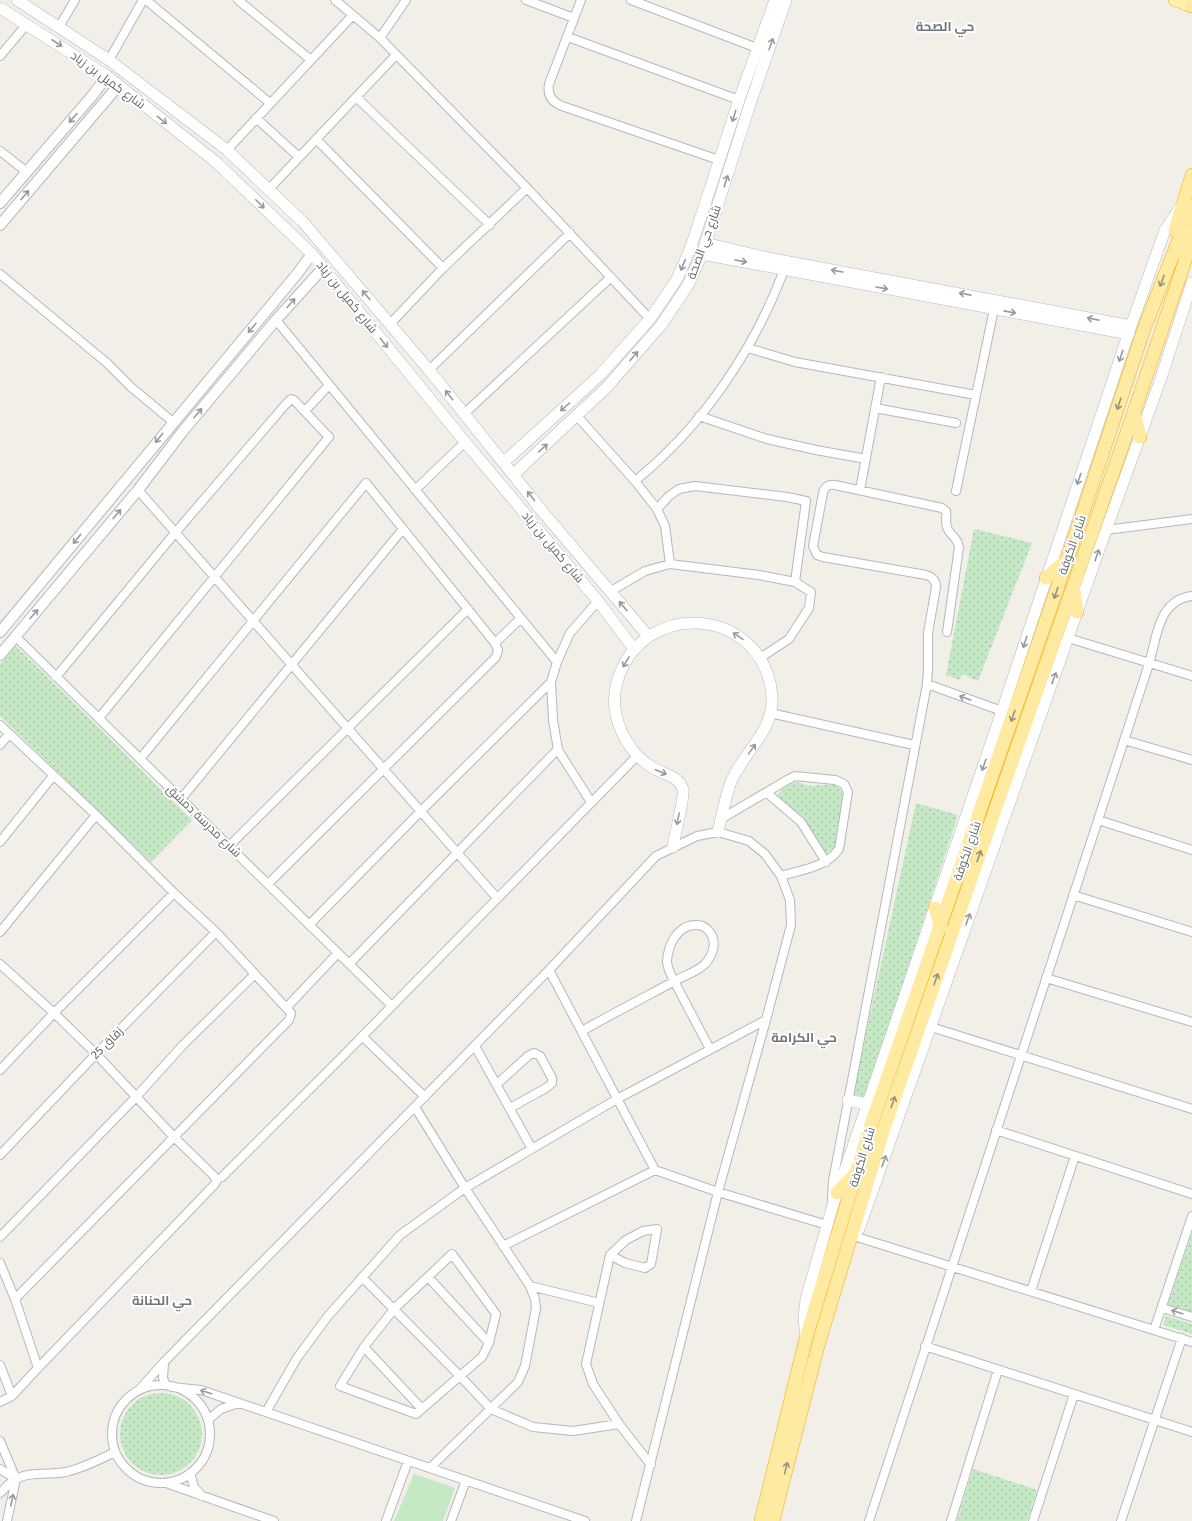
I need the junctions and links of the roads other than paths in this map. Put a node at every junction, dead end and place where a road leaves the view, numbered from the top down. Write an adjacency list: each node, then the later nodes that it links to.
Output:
1 (75, 0): 20 (street)
2 (144, 0): 27 (street); 38 (street)
3 (238, 0): 28 (street)
4 (335, 0): 15 (street)
5 (406, 0): 23 (street)
6 (526, 0): 18 (street)
7 (581, 0): 18 (street)
8 (631, 0): 24 (street)
9 (775, 0): 24 (main road, شارع حي الصحة)
10 (786, 0): 30 (main road, شارع حي الصحة, one-way to 10)
11 (1175, 0): 13 (main road)
12 (20, 2): 16 (main road); 17 (main road, شارع كميل بن زياد)
13 (1192, 6)
14 (0, 8): 16 (main road, شارع كميل بن زياد)
15 (353, 15): 23 (street); 28 (street)
16 (14, 16): 19 (main road, شارع كميل بن زياد)
17 (45, 18): 20 (main road, شارع كميل بن زياد); 21 (main road)
18 (574, 18): 22 (street)
19 (26, 24): 21 (main road, شارع كميل بن زياد); 26 (street)
20 (59, 27): 27 (main road, شارع كميل بن زياد)
21 (39, 32): 31 (main road, شارع كميل بن زياد, one-way to 31)
22 (568, 37): 36 (street); 45 (street)
23 (380, 38): 25 (street)
24 (758, 48): 29 (main road, شارع حي الصحة)
25 (396, 55): 35 (street); 49 (street)
26 (0, 56)
27 (109, 60): 42 (main road, شارع كميل بن زياد)
28 (311, 60): 38 (street)
29 (751, 65): 30 (main road); 32 (main road, شارع حي الصحة)
30 (763, 68): 33 (main road, شارع حي الصحة)
31 (107, 76): 34 (main road, شارع كميل بن زياد); 37 (street)
32 (746, 80): 33 (main road); 36 (main road, شارع حي الصحة)
33 (758, 83): 59 (main road, شارع حي الصحة, one-way to 33)
34 (118, 86): 39 (street); 50 (main road, شارع كميل بن زياد, one-way to 50)
35 (356, 98): 41 (street); 56 (street)
36 (739, 100): 45 (main road, شارع حي الصحة, one-way to 45)
37 (86, 103): 39 (street); 46 (street, one-way to 46)
38 (270, 103): 40 (street)
39 (96, 112): 55 (street, one-way to 39)
40 (256, 118): 42 (street); 44 (street)
41 (316, 139): 44 (street); 66 (street)
42 (227, 150): 48 (main road, شارع كميل بن زياد)
43 (0, 151): 46 (street)
44 (299, 157): 48 (street)
45 (719, 160): 72 (main road, شارع حي الصحة, one-way to 72)
46 (27, 172): 51 (street)
47 (1192, 175): 53 (highway, شارع الكوفة)
48 (265, 185): 50 (main road); 52 (main road, شارع كميل بن زياد)
49 (527, 188): 56 (street); 58 (street)
50 (248, 192): 54 (main road, شارع كميل بن زياد, one-way to 54)
51 (0, 203)
52 (284, 205): 54 (main road); 74 (main road, شارع كميل بن زياد, one-way to 52)
53 (1187, 205): 75 (main road); 113 (highway, شارع الكوفة, one-way to 113)
54 (273, 217): 61 (main road, شارع كميل بن زياد)
55 (0, 225)
56 (490, 225): 66 (street)
57 (1192, 232): 64 (highway, شارع الكوفة)
58 (570, 234): 69 (street); 77 (street)
59 (705, 242): 62 (main road, شارع حي الصحة); 63 (main road)
60 (1192, 249): 64 (highway)
61 (312, 254): 65 (main road, شارع كميل بن زياد); 91 (street, one-way to 91)
62 (702, 254): 63 (main road, one-way to 63); 81 (main road, شارع حي الصحة, one-way to 62)
63 (762, 261): 67 (main road); 75 (main road, one-way to 63)
64 (1185, 261): 87 (highway, شارع الكوفة)
65 (323, 268): 73 (street, one-way to 65); 95 (main road, شارع كميل بن زياد, one-way to 95)
66 (443, 268): 74 (street)
67 (784, 270): 71 (main road, one-way to 71); 76 (street)
68 (0, 274): 91 (street)
69 (611, 277): 72 (street); 88 (street)
70 (1192, 283): 94 (main road)
71 (994, 309): 75 (main road, one-way to 75); 83 (street)
72 (650, 319): 78 (main road, شارع حي الصحة)
73 (276, 320): 80 (street); 93 (street, one-way to 73)
74 (390, 324): 77 (main road, شارع كميل بن زياد)
75 (1130, 330): 116 (main road, one-way to 116)
76 (748, 348): 79 (street); 90 (street)
77 (429, 370): 88 (main road, شارع كميل بن زياد, one-way to 77)
78 (600, 375): 81 (main road); 82 (main road, شارع حي الصحة)
79 (881, 377): 83 (street); 85 (street)
80 (330, 386): 86 (street); 101 (street)
81 (607, 388): 84 (main road, شارع حي الصحة)
82 (583, 391): 84 (main road); 97 (main road, شارع حي الصحة, one-way to 97)
83 (976, 396): 103 (street)
84 (592, 402): 89 (main road, شارع حي الصحة)
85 (875, 408): 92 (street); 96 (street)
86 (305, 411): 110 (street); 115 (street)
87 (1134, 412): 94 (highway); 118 (highway, شارع الكوفة)
88 (464, 414): 97 (main road, شارع كميل بن زياد)
89 (577, 416): 98 (main road, شارع حي الصحة, one-way to 89); 99 (street)
90 (699, 416): 96 (street); 99 (street)
91 (173, 422): 93 (street); 126 (street, one-way to 126)
92 (956, 424)
93 (183, 431): 100 (street)
94 (1140, 437): 109 (main road)
95 (465, 442): 101 (street); 106 (main road, شارع كميل بن زياد)
96 (866, 459): 102 (street)
97 (504, 462): 98 (main road, شارع كميل بن زياد)
98 (514, 474): 105 (main road, شارع كميل بن زياد, one-way to 98)
99 (635, 481): 104 (street)
100 (138, 490): 110 (street); 128 (street, one-way to 100)
101 (415, 490): 124 (street)
102 (860, 490): 127 (street); 141 (street)
103 (956, 491)
104 (657, 510): 114 (street); 117 (street)
105 (542, 511): 106 (main road); 111 (main road, شارع كميل بن زياد)
106 (529, 519): 112 (main road, شارع كميل بن زياد)
107 (1192, 519): 109 (street)
108 (403, 529): 122 (street); 125 (street); 136 (street)
109 (1106, 530): 123 (main road, one-way to 109)
110 (175, 532): 115 (street); 138 (street)
111 (560, 532): 112 (main road); 119 (main road, شارع كميل بن زياد)
112 (547, 540): 121 (main road, شارع كميل بن زياد)
113 (1067, 560): 116 (highway); 181 (highway, شارع الكوفة, one-way to 181)
114 (670, 564): 117 (street); 119 (street)
115 (215, 577): 125 (street); 144 (street)
116 (1046, 578): 142 (main road, one-way to 142)
117 (795, 582): 134 (street)
118 (1073, 585): 123 (highway); 181 (highway, شارع الكوفة, one-way to 118)
119 (611, 591): 129 (main road, شارع كميل بن زياد, one-way to 119)
120 (1192, 596): 137 (street)
121 (598, 601): 132 (main road, شارع كميل بن زياد); 135 (street)
122 (468, 609): 131 (street); 146 (street)
123 (1077, 612): 130 (main road)
124 (521, 618): 131 (street); 135 (street)
125 (253, 620): 136 (street); 153 (street)
126 (0, 632)
127 (947, 632)
128 (15, 636): 133 (street); 138 (street, شارع مدرسة دمشق)
129 (648, 636): 132 (main road); 134 (main road, one-way to 129)
130 (1068, 638): 137 (street); 181 (main road, one-way to 130)
131 (495, 643): 155 (street)
132 (634, 649): 152 (main road, one-way to 152)
133 (0, 655)
134 (760, 658): 143 (main road)
135 (557, 662): 140 (street)
136 (291, 664): 146 (street); 158 (street)
137 (1149, 664): 139 (street); 148 (street)
138 (56, 676): 144 (street, شارع مدرسة دمشق)
139 (1192, 676)
140 (551, 682): 151 (street); 160 (street)
141 (927, 684): 142 (street, one-way to 141); 150 (street)
142 (1002, 711): 176 (main road, one-way to 176)
143 (770, 713): 150 (street); 162 (main road, one-way to 143)
144 (99, 718): 153 (street, شارع مدرسة دمشق)
145 (0, 725): 147 (street)
146 (348, 728): 155 (street); 166 (street)
147 (9, 734): 149 (street); 156 (street)
148 (1124, 740): 154 (street); 163 (street)
149 (0, 745)
150 (914, 745): 206 (street)
151 (558, 749): 159 (street); 169 (street)
152 (637, 756): 159 (street); 167 (main road, one-way to 167)
153 (140, 759): 158 (street, شارع مدرسة دمشق)
154 (1192, 760)
155 (383, 768): 160 (street); 172 (street)
156 (53, 776): 161 (street); 165 (street)
157 (767, 792): 162 (street); 170 (street); 170 (street)
158 (181, 799): 166 (street, شارع مدرسة دمشق)
159 (591, 802): 175 (street)
160 (421, 811): 169 (street); 177 (street)
161 (96, 815): 173 (street); 178 (street)
162 (721, 819): 164 (main road)
163 (1098, 820): 168 (street); 174 (street)
164 (718, 832): 167 (street); 171 (street)
165 (0, 842)
166 (229, 846): 172 (street, شارع مدرسة دمشق)
167 (673, 847): 185 (street)
168 (1192, 850)
169 (457, 852): 175 (street); 184 (street)
170 (826, 862): 171 (street)
171 (781, 876): 192 (street)
172 (268, 884): 177 (street, شارع مدرسة دمشق)
173 (174, 893): 179 (street); 191 (street)
174 (1073, 895): 180 (street); 187 (street)
175 (498, 898): 189 (street)
176 (935, 908): 181 (highway); 207 (main road)
177 (309, 925): 182 (street, شارع مدرسة دمشق)
178 (0, 932)
179 (216, 932): 186 (street); 199 (street, زقاق 25)
180 (1192, 932)
181 (952, 933): 194 (main road); 213 (highway, شارع الكوفة, one-way to 181); 219 (highway, شارع الكوفة)
182 (338, 953): 184 (street, شارع مدرسة دمشق); 190 (street)
183 (0, 964): 191 (street)
184 (349, 964): 189 (street, شارع مدرسة دمشق)
185 (550, 970): 195 (street); 197 (street)
186 (255, 974): 190 (street); 203 (street)
187 (1046, 978): 193 (street); 200 (street)
188 (674, 981): 188 (street); 195 (street); 198 (street)
189 (392, 1006): 196 (street)
190 (287, 1007): 214 (street)
191 (54, 1013): 199 (street); 201 (street)
192 (766, 1020): 198 (street); 222 (street)
193 (1192, 1022)
194 (931, 1027): 200 (street); 211 (main road)
195 (582, 1031): 205 (street)
196 (362, 1036): 204 (street); 220 (street)
197 (475, 1046): 202 (street); 204 (street)
198 (710, 1049): 205 (street)
199 (96, 1054): 203 (street); 216 (street, زقاق 25)
200 (1021, 1054): 210 (street); 212 (street)
201 (0, 1070)
202 (497, 1084): 209 (street); 209 (street)
203 (136, 1097): 214 (street); 228 (street)
204 (425, 1097): 208 (street)
205 (617, 1099): 215 (street); 218 (street)
206 (848, 1100): 207 (main road); 225 (street)
207 (867, 1104): 223 (main road)
208 (414, 1107): 221 (street); 251 (street)
209 (510, 1108): 215 (street)
210 (1192, 1109)
211 (899, 1117): 213 (highway); 229 (main road, one-way to 211)
212 (996, 1130): 217 (street); 233 (street)
213 (883, 1131): 246 (highway, شارع الكوفة)
214 (174, 1137): 238 (street); 253 (street)
215 (532, 1149): 221 (street)
216 (0, 1154)
217 (1075, 1156): 224 (street); 237 (street)
218 (655, 1170): 222 (street); 230 (street)
219 (857, 1171): 223 (highway); 244 (highway, شارع الكوفة)
220 (222, 1177)
221 (465, 1188): 230 (street); 234 (street)
222 (718, 1192): 227 (street); 272 (street)
223 (838, 1193): 225 (main road)
224 (1192, 1194)
225 (833, 1205): 227 (main road)
226 (1192, 1216): 240 (street)
227 (827, 1225): 244 (main road)
228 (0, 1237)
229 (857, 1237): 233 (street); 246 (main road)
230 (503, 1246): 236 (street)
231 (610, 1254): 231 (street); 239 (street)
232 (0, 1263): 238 (street)
233 (952, 1266): 237 (street); 249 (street)
234 (362, 1277): 241 (street); 264 (street)
235 (428, 1277): 241 (street); 248 (street); 248 (street)
236 (530, 1286): 239 (street); 263 (street)
237 (1031, 1291): 243 (street)
238 (15, 1299): 253 (street)
239 (599, 1303): 267 (street)
240 (1162, 1308): 242 (street, one-way to 240); 243 (street)
241 (394, 1309): 250 (street); 255 (street)
242 (1192, 1317)
243 (1154, 1330): 245 (street)
244 (806, 1338): 281 (highway, شارع الكوفة)
245 (1182, 1338): 247 (street); 266 (street)
246 (819, 1342): 281 (highway, شارع الكوفة, one-way to 246)
247 (1192, 1342)
248 (489, 1343): 255 (street)
249 (926, 1346): 254 (street); 289 (street)
250 (364, 1347): 262 (street); 262 (street)
251 (164, 1362): 256 (street); 257 (street)
252 (0, 1366): 259 (street)
253 (38, 1368): 259 (street)
254 (998, 1370): 258 (street); 290 (street)
255 (460, 1376): 262 (street); 263 (street)
256 (169, 1386): 257 (street); 261 (street, one-way to 256); 265 (street)
257 (139, 1390): 270 (street)
258 (1074, 1394): 266 (street); 291 (street)
259 (12, 1396): 260 (street)
260 (0, 1402)
261 (239, 1403): 264 (street); 265 (street)
262 (422, 1409)
263 (491, 1409): 267 (street); 273 (street)
264 (266, 1412): 271 (street)
265 (208, 1420): 275 (street)
266 (1155, 1420): 268 (street); 292 (street)
267 (619, 1424): 272 (street)
268 (1192, 1432)
269 (0, 1441): 276 (street)
270 (115, 1452): 276 (street); 278 (street)
271 (408, 1461): 273 (street); 284 (street)
272 (651, 1465): 287 (street)
273 (430, 1468): 277 (street)
274 (0, 1469): 276 (street)
275 (190, 1473): 278 (street); 280 (street)
276 (16, 1479): 279 (street); 282 (street, one-way to 276)
277 (466, 1480): 285 (street); 286 (street)
278 (166, 1483): 280 (street)
279 (0, 1493)
280 (202, 1497): 283 (street)
281 (773, 1513): 288 (highway)
282 (7, 1521)
283 (274, 1521)
284 (386, 1521)
285 (451, 1521)
286 (586, 1521)
287 (636, 1521)
288 (761, 1521)
289 (869, 1521)
290 (951, 1521)
291 (1033, 1521)
292 (1121, 1521)

